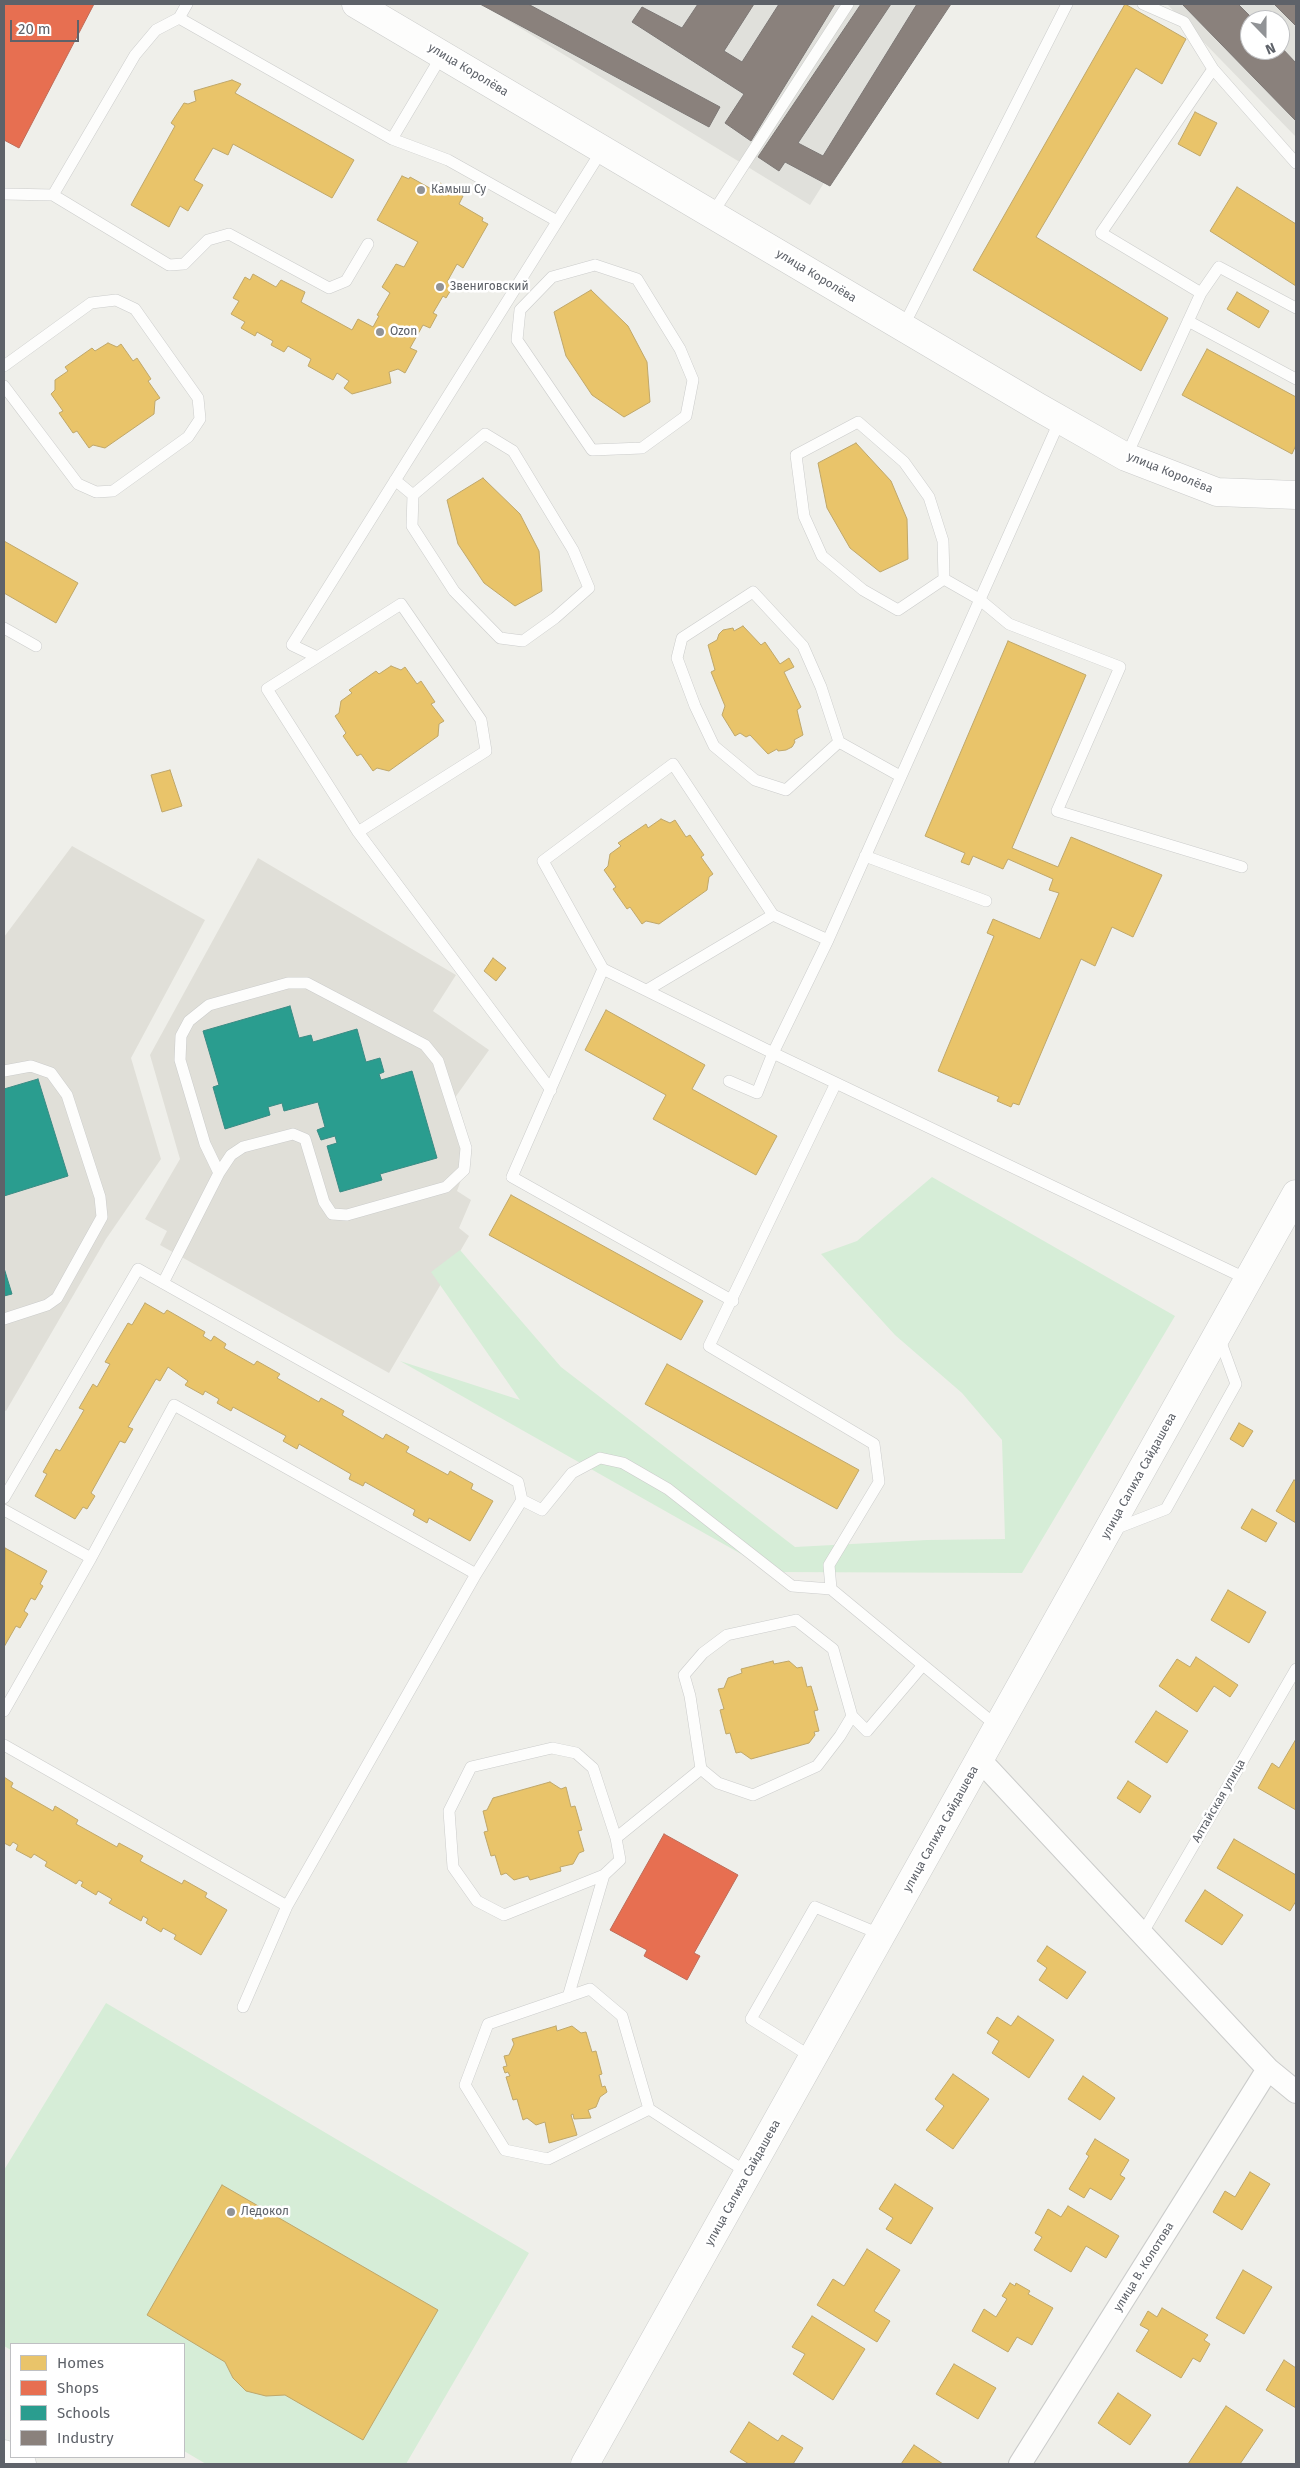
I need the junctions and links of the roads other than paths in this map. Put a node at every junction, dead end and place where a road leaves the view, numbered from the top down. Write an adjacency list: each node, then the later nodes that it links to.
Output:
1 (187, 4): 6 (lane)
2 (356, 4): 7 (street, улица Королёва)
3 (848, 4): 14 (lane)
4 (1067, 4): 22 (lane)
5 (1144, 4): 8 (lane)
6 (179, 18): 9 (lane); 13 (lane)
7 (442, 55): 9 (lane); 10 (street, улица Королёва)
8 (1213, 70): 11 (lane); 17 (lane)
9 (392, 139): 15 (lane)
10 (602, 150): 14 (street, улица Королёва); 15 (lane)
11 (1296, 163)
12 (4, 194): 13 (lane)
13 (53, 195): 16 (lane)
14 (712, 214): 22 (street, улица Королёва)
15 (557, 221): 18 (lane)
16 (368, 244)
17 (1201, 293): 19 (lane); 21 (lane)
18 (510, 296): 20 (lane); 28 (lane)
19 (1296, 308)
20 (520, 310): 20 (lane)
21 (1188, 321): 24 (lane); 27 (lane)
22 (903, 328): 26 (street, улица Королёва)
23 (4, 366): 25 (lane)
24 (1296, 378)
25 (4, 386)
26 (1060, 420): 27 (street, улица Королёва); 32 (lane)
27 (1126, 456): 30 (street, улица Королёва)
28 (395, 480): 29 (lane); 35 (lane)
29 (413, 495): 29 (lane)
30 (1296, 495)
31 (944, 579): 31 (lane); 32 (lane)
32 (979, 599): 37 (lane); 40 (lane)
33 (4, 628): 34 (lane)
34 (36, 646)
35 (317, 657): 38 (lane); 38 (lane)
36 (839, 742): 36 (lane); 37 (lane)
37 (900, 776): 39 (lane)
38 (358, 832): 50 (lane)
39 (865, 856): 41 (lane); 43 (lane)
40 (1242, 867)
41 (986, 901)
42 (773, 915): 43 (lane); 44 (lane); 45 (lane)
43 (828, 940): 46 (lane)
44 (603, 969): 45 (lane); 50 (lane)
45 (647, 990): 46 (lane)
46 (773, 1053): 48 (lane); 49 (lane)
47 (4, 1072): 56 (lane)
48 (729, 1081)
49 (836, 1083): 53 (lane); 55 (lane)
50 (551, 1090): 55 (lane)
51 (220, 1173): 51 (lane); 54 (lane)
52 (1294, 1202): 53 (street, улица Салиха Сайдашева)
53 (1250, 1280): 57 (street, улица Салиха Сайдашева)
54 (163, 1283): 58 (lane); 59 (lane)
55 (733, 1301): 64 (lane)
56 (4, 1319)
57 (1219, 1335): 61 (street, улица Салиха Сайдашева); 61 (lane)
58 (4, 1498)
59 (522, 1500): 63 (lane); 64 (lane)
60 (4, 1510): 62 (lane)
61 (1108, 1532): 69 (street, улица Салиха Сайдашева)
62 (91, 1558): 63 (lane); 67 (lane)
63 (476, 1574): 75 (lane)
64 (831, 1589): 65 (lane)
65 (923, 1665): 68 (lane); 69 (lane)
66 (1296, 1669): 76 (lane, Алтайская улица)
67 (4, 1711)
68 (852, 1716): 72 (lane); 72 (lane)
69 (998, 1728): 71 (street, улица Салиха Сайдашева)
70 (4, 1745): 75 (lane)
71 (980, 1760): 76 (street); 77 (street, улица Салиха Сайдашева)
72 (701, 1768): 73 (lane)
73 (616, 1838): 74 (lane); 74 (lane)
74 (604, 1875): 78 (lane)
75 (287, 1906): 79 (lane)
76 (1142, 1934): 81 (street)
77 (882, 1935): 80 (street, улица Салиха Сайдашева); 80 (lane)
78 (568, 1997): 83 (lane); 83 (lane)
79 (243, 2007)
80 (813, 2058): 84 (street, улица Салиха Сайдашева)
81 (1268, 2069): 82 (street); 86 (street, улица В. Колотова)
82 (1296, 2092)
83 (649, 2109): 84 (lane)
84 (748, 2173): 85 (street, улица Салиха Сайдашева)
85 (585, 2464)
86 (1020, 2464)

